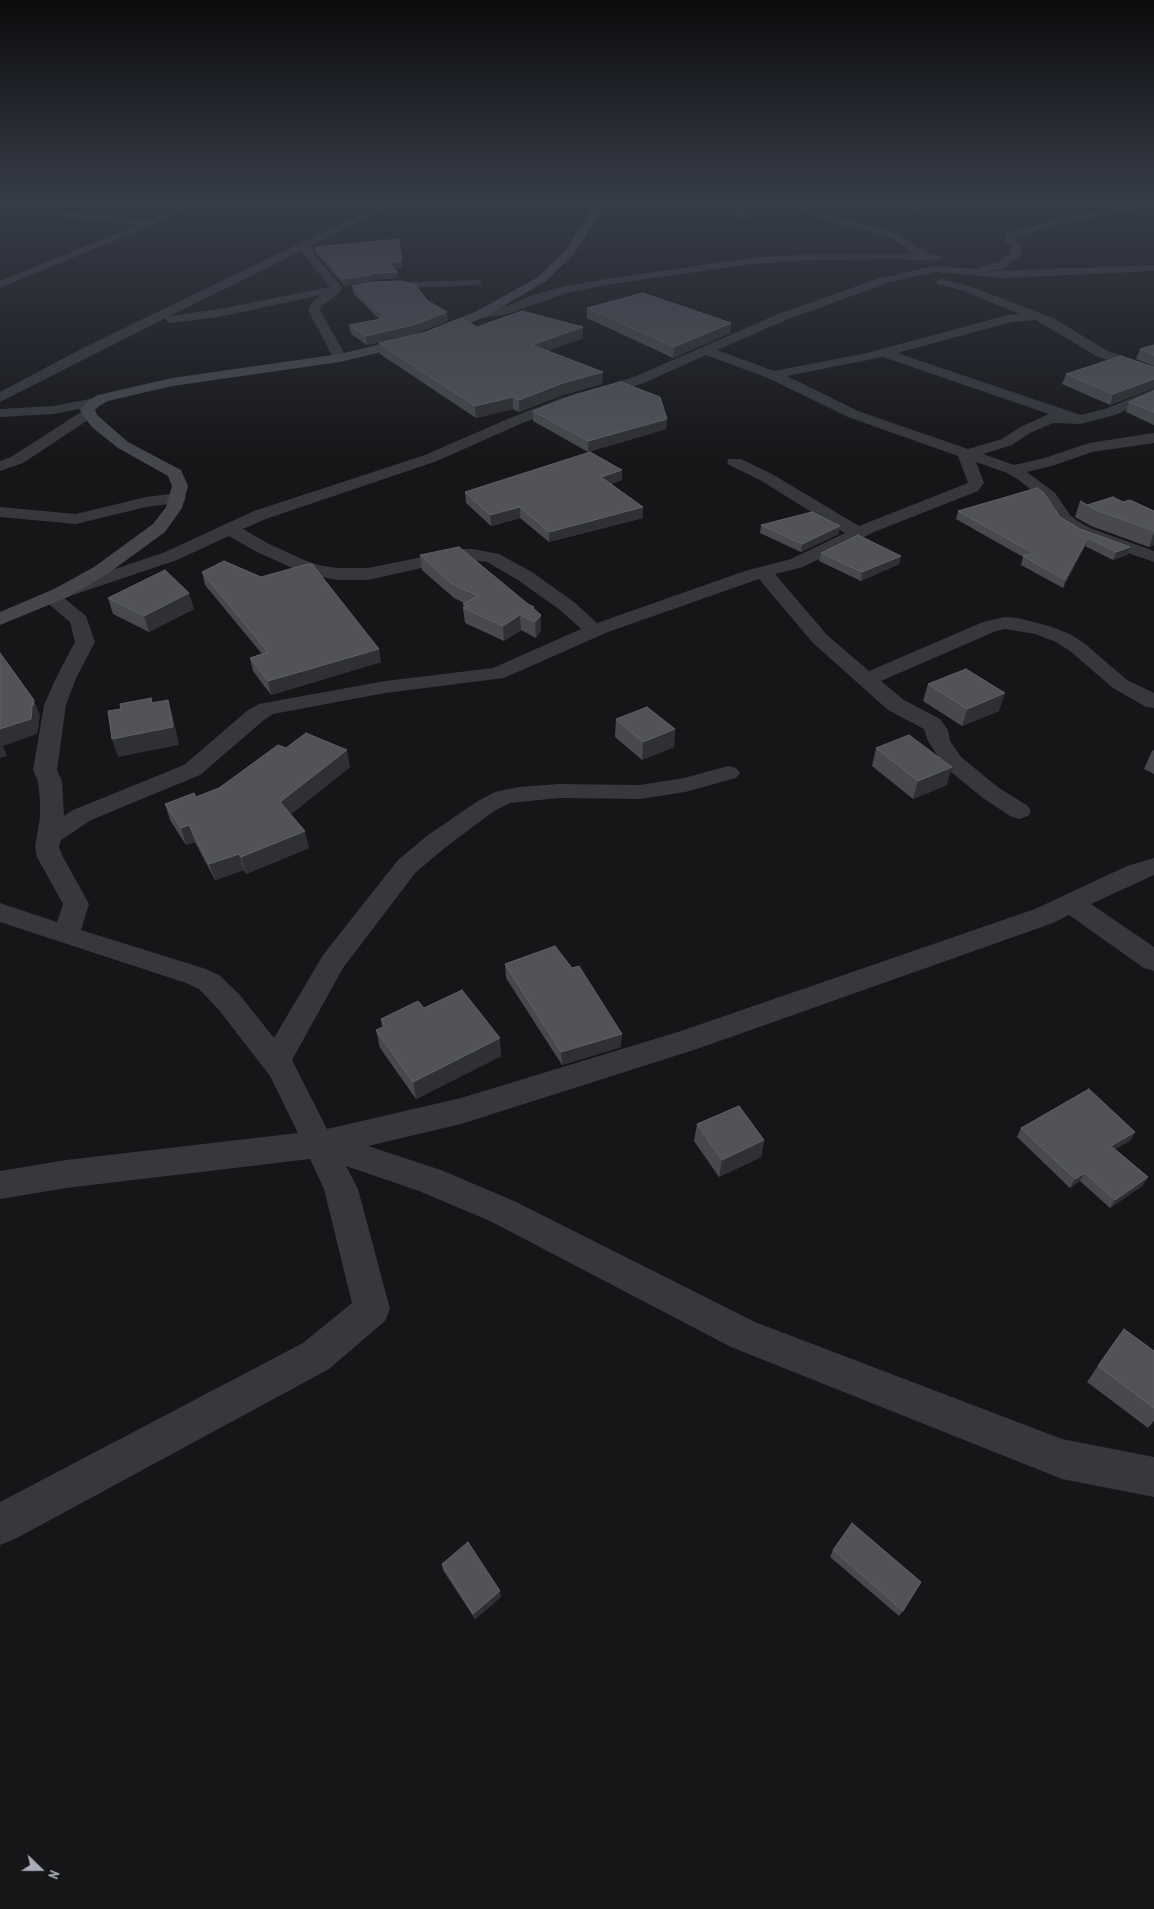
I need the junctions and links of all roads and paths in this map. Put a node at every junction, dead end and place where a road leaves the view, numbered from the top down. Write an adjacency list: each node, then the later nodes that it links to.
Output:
1 (216, 288): 11 (street)
2 (334, 288): 8 (street)
3 (526, 288): 9 (street)
4 (575, 288): 9 (street)
5 (865, 288): 12 (street)
6 (964, 288): 10 (street)
7 (349, 290): 8 (street)
8 (335, 291): 11 (street); 14 (street)
9 (481, 314): 14 (street)
10 (1040, 318): 13 (street); 15 (street)
11 (154, 319): 18 (street)
12 (707, 351): 16 (street); 30 (street)
13 (884, 353): 16 (street); 22 (street)
14 (340, 358): 19 (street)
15 (1154, 373)
16 (773, 375): 24 (street)
17 (1154, 393): 21 (street)
18 (0, 398)
19 (93, 407): 20 (street); 26 (street); 28 (street)
20 (0, 413)
21 (1100, 415): 22 (street); 23 (street)
22 (1080, 420): 24 (street)
23 (1154, 438): 27 (street)
24 (966, 454): 27 (street); 31 (street)
25 (735, 462): 31 (street)
26 (0, 466)
27 (1013, 470): 32 (street)
28 (178, 498): 29 (street); 34 (street)
29 (0, 512)
30 (230, 529): 34 (street); 36 (street)
31 (858, 533): 33 (street)
32 (1154, 557)
33 (763, 572): 36 (street); 37 (street)
34 (57, 595): 35 (street); 41 (street)
35 (0, 619)
36 (595, 631): 41 (street)
37 (867, 679): 38 (street); 40 (street)
38 (1154, 702)
39 (728, 772): 47 (street)
40 (1019, 811)
41 (48, 837): 45 (street)
42 (1154, 866): 43 (street)
43 (1071, 904): 46 (street); 48 (street)
44 (0, 912): 45 (street)
45 (66, 935): 47 (street)
46 (1154, 961)
47 (276, 1062): 48 (street)
48 (319, 1144): 49 (street); 50 (street); 51 (street)
49 (0, 1185)
50 (1154, 1477)
51 (0, 1524)

